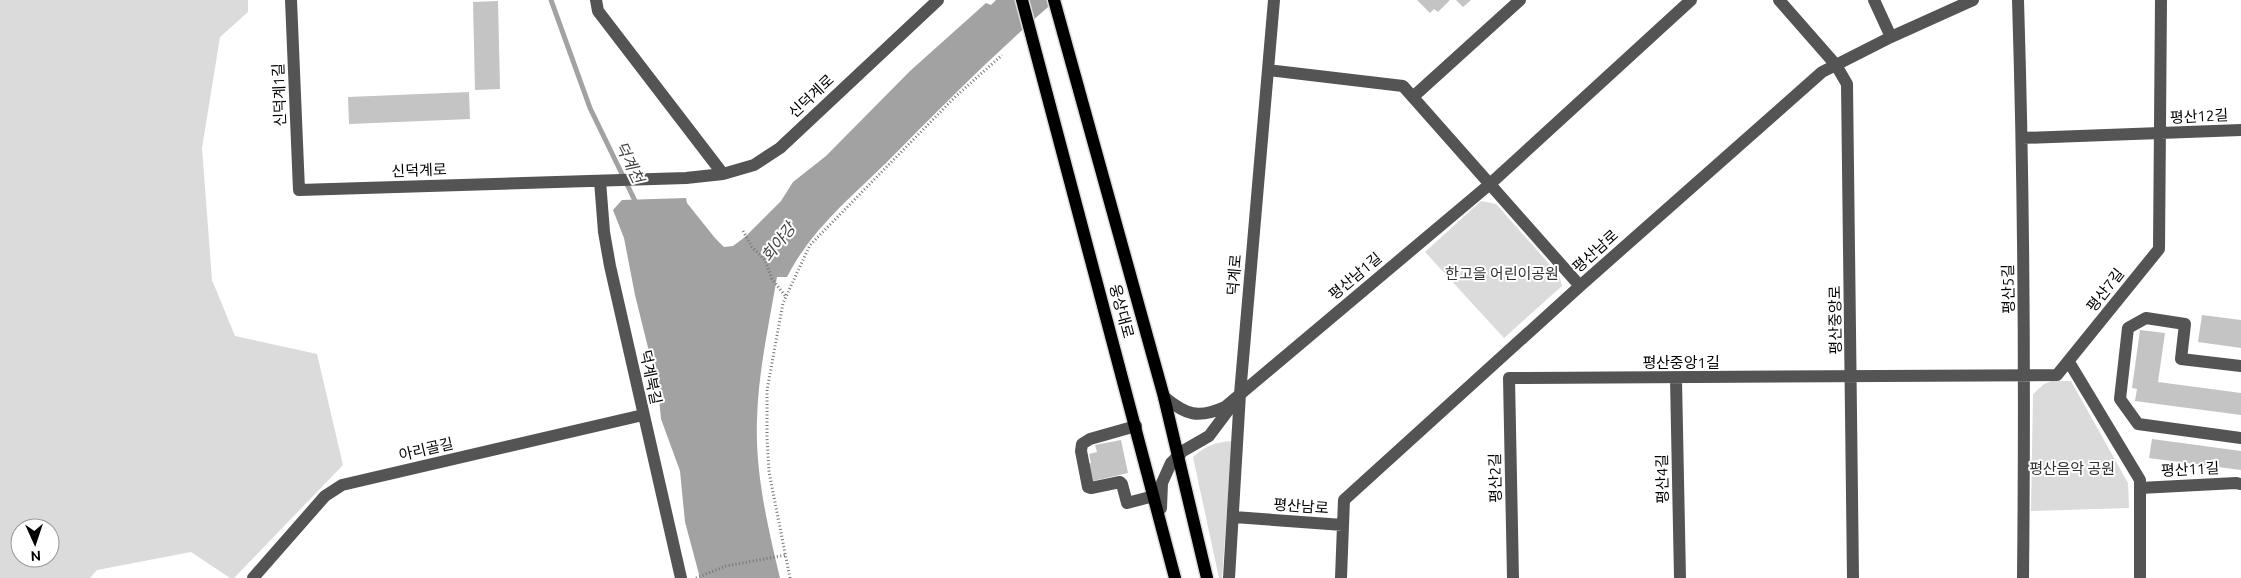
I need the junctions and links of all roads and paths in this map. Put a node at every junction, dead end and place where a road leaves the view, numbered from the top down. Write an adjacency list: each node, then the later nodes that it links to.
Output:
1 (292, 0): 25 (street, 신덕계1길)
2 (596, 0): 22 (street)
3 (938, 0): 22 (street, 신덕계로)
4 (1022, 0): 39 (main road, 웅상대로)
5 (1054, 0): 37 (main road)
6 (1274, 0): 17 (street, 덕계로)
7 (1520, 0): 18 (street)
8 (1690, 0): 24 (street, 평산남1길)
9 (1779, 0): 16 (street)
10 (1874, 0): 14 (street)
11 (1973, 0): 14 (street, 평산남로)
12 (2018, 0): 21 (street, 평산5길)
13 (2161, 0): 20 (street, 평산7길)
14 (1891, 37): 16 (street, 평산남로)
15 (1002, 56): 28 (path)
16 (1836, 65): 27 (street, 평산남로); 32 (street, 평산중앙로)
17 (1268, 70): 18 (street); 36 (street, 덕계로)
18 (1414, 96): 24 (street)
19 (2241, 130): 20 (street, 평산12길)
20 (2159, 134): 21 (street, 평산12길); 29 (street, 평산7길)
21 (2022, 138): 33 (street, 평산5길)
22 (723, 174): 23 (street, 신덕계로)
23 (600, 181): 25 (street, 신덕계로); 38 (street, 덕계북길)
24 (1490, 184): 27 (street); 36 (street, 평산남1길)
25 (299, 190)
26 (744, 232): 28 (path)
27 (1580, 286): 30 (street, 평산남로)
28 (786, 297): 48 (path)
29 (2069, 362): 33 (street, 평산7길); 43 (street)
30 (1495, 363): 34 (street); 47 (street, 평산남로)
31 (2241, 366): 40 (street)
32 (1852, 376): 33 (street, 평산중앙1길); 35 (street, 평산중앙1길); 59 (street, 평산중앙로)
33 (2025, 376): 60 (street, 평산5길)
34 (1509, 378): 35 (street, 평산중앙1길); 57 (street, 평산2길)
35 (1676, 378): 58 (street, 평산4길)
36 (1240, 394): 37 (street); 41 (street); 45 (street, 덕계로)
37 (1164, 397): 41 (main road)
38 (643, 415): 49 (street, 아리골길); 50 (street, 덕계북길)
39 (1136, 426): 44 (main road, 웅상대로); 44 (street)
40 (2241, 438)
41 (1178, 454): 46 (street); 54 (main road)
42 (2241, 484): 43 (street, 평산11길)
43 (2140, 488): 61 (street)
44 (1154, 496): 46 (main road, 웅상대로)
45 (1234, 518): 47 (street, 평산남로); 55 (street, 덕계로)
46 (1160, 521): 53 (main road, 웅상대로)
47 (1343, 525): 56 (street)
48 (786, 555): 51 (path); 52 (path)
49 (253, 578)
50 (681, 578)
51 (696, 578)
52 (790, 578)
53 (1175, 578)
54 (1207, 578)
55 (1229, 578)
56 (1341, 578)
57 (1513, 578)
58 (1680, 578)
59 (1853, 578)
60 (2023, 578)
61 (2140, 578)

